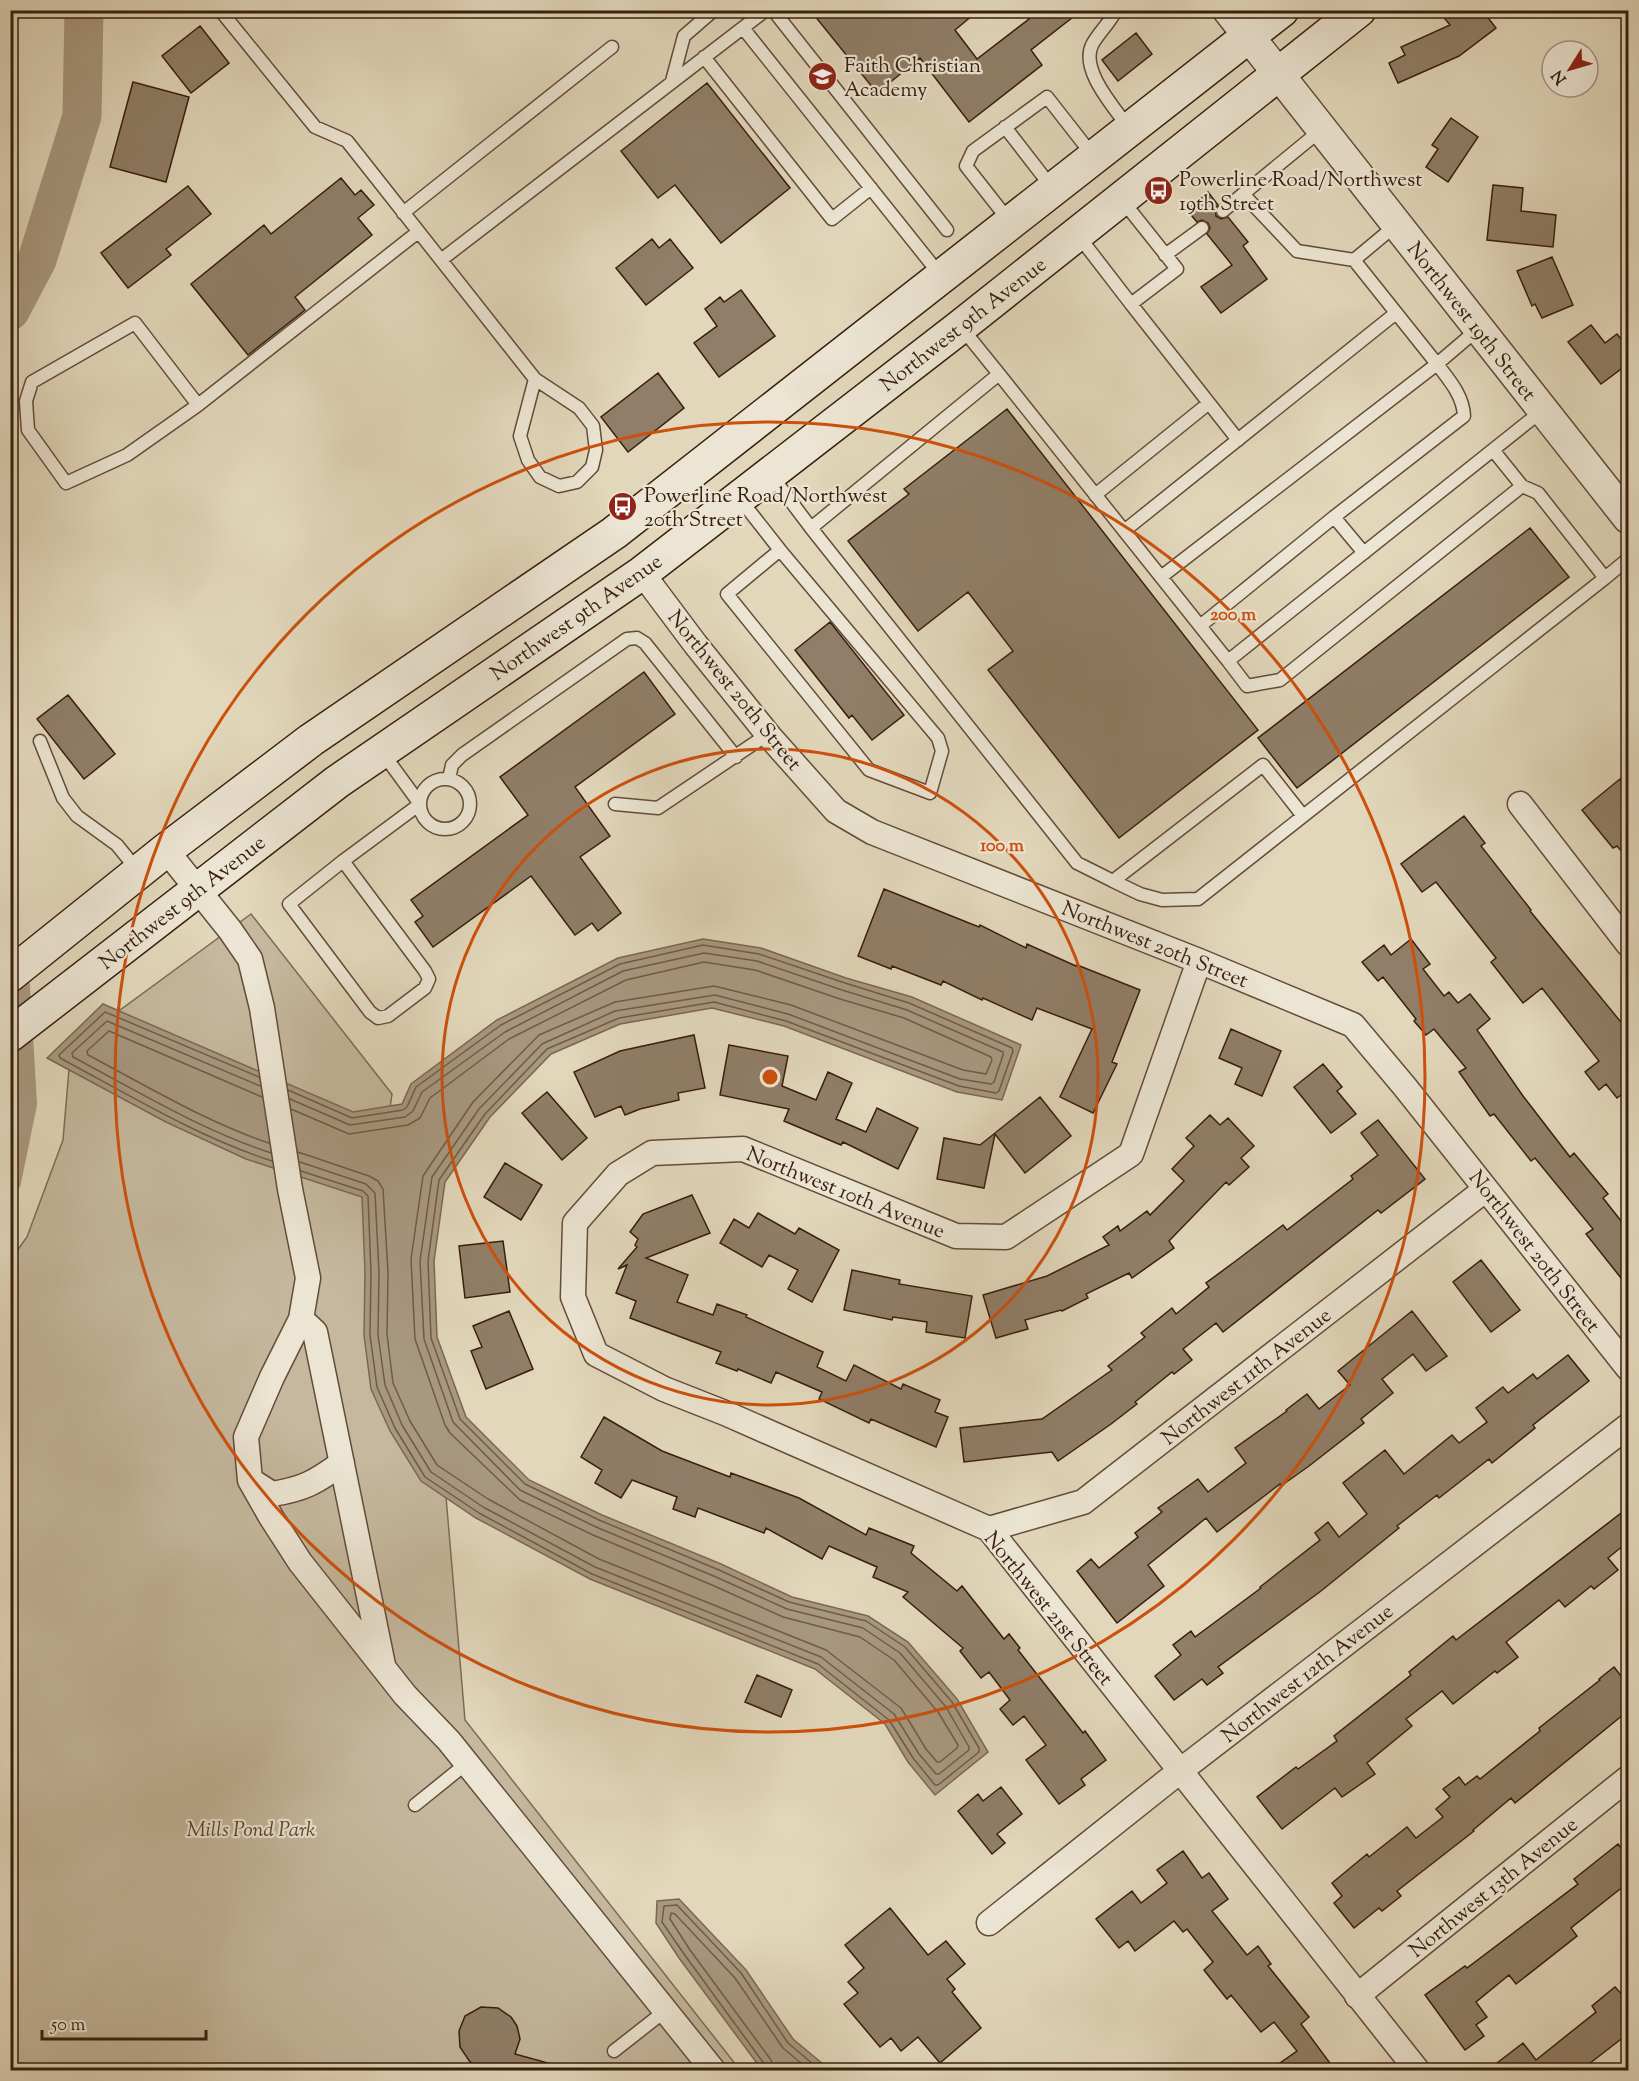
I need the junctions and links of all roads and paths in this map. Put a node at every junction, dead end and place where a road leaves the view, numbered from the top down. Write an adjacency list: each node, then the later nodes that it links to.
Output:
1 (220, 10): 24 (lane)
2 (714, 10): 14 (lane)
3 (766, 10): 9 (lane)
4 (772, 10): 28 (lane)
5 (1116, 10): 16 (lane)
6 (1228, 10): 10 (street, Northwest 19th Street)
7 (1282, 10): 10 (main road)
8 (1359, 10): 13 (main road, Northwest 9th Avenue)
9 (743, 28): 12 (lane); 19 (lane)
10 (1248, 38): 13 (street, Northwest 19th Street); 16 (main road)
11 (612, 47): 24 (lane)
12 (704, 57): 14 (lane); 19 (lane)
13 (1277, 74): 17 (street, Northwest 19th Street); 22 (main road, Northwest 9th Avenue)
14 (672, 81): 32 (lane)
15 (1005, 127): 18 (lane); 20 (lane); 25 (lane)
16 (1130, 130): 18 (main road)
17 (1321, 130): 21 (lane); 26 (street, Northwest 19th Street)
18 (1095, 157): 20 (main road)
19 (871, 188): 34 (lane)
20 (1054, 190): 25 (main road)
21 (1244, 194): 23 (lane); 33 (lane)
22 (1121, 199): 30 (main road, Northwest 9th Avenue); 31 (lane)
23 (1223, 211)
24 (403, 213): 29 (lane)
25 (1011, 223): 34 (main road)
26 (1396, 225): 33 (lane); 38 (street, Northwest 19th Street)
27 (1202, 228): 31 (lane)
28 (946, 230)
29 (418, 232): 32 (lane); 43 (lane)
30 (1077, 234): 35 (lane); 37 (main road, Northwest 9th Avenue)
31 (1165, 255): 35 (lane)
32 (441, 260): 41 (lane)
33 (1354, 260): 36 (lane)
34 (942, 277): 49 (main road)
35 (1131, 304): 42 (lane)
36 (1396, 313): 39 (lane); 45 (lane)
37 (960, 327): 40 (lane); 47 (main road, Northwest 9th Avenue)
38 (1478, 329): 39 (lane); 44 (street, Northwest 19th Street)
39 (1437, 364): 52 (lane); 61 (lane)
40 (999, 374): 50 (lane); 54 (lane)
41 (535, 379): 41 (lane)
42 (1209, 403): 45 (lane); 50 (lane)
43 (198, 405): 43 (lane)
44 (1543, 410): 46 (lane); 53 (street, Northwest 19th Street)
45 (1238, 440): 55 (lane)
46 (1493, 450): 48 (lane); 58 (lane)
47 (770, 474): 51 (main road, Northwest 9th Avenue); 54 (lane)
48 (1522, 486): 62 (lane); 65 (lane)
49 (674, 487): 56 (main road); 60 (main road)
50 (1095, 495): 55 (lane)
51 (740, 498): 57 (lane); 60 (main road, Northwest 9th Avenue)
52 (1334, 517): 58 (lane); 64 (lane)
53 (1629, 518)
54 (811, 528): 78 (lane)
55 (1124, 531): 61 (lane)
56 (614, 533): 63 (main road); 75 (main road)
57 (780, 550): 57 (lane)
58 (1364, 553): 65 (lane)
59 (1629, 560): 62 (lane)
60 (642, 573): 63 (main road, Northwest 9th Avenue); 66 (street, Northwest 20th Street)
61 (1161, 578): 64 (lane)
62 (1605, 578): 74 (lane)
63 (579, 616): 68 (main road, Northwest 9th Avenue)
64 (1200, 626): 65 (lane)
65 (1228, 661)
66 (768, 734): 69 (lane); 81 (street, Northwest 20th Street)
67 (40, 741): 77 (lane)
68 (381, 751): 71 (lane); 79 (main road, Northwest 9th Avenue)
69 (736, 757): 70 (lane); 72 (lane)
70 (449, 779): 71 (lane); 71 (lane)
71 (420, 804): 76 (lane)
72 (615, 804)
73 (1520, 804): 80 (street)
74 (1303, 816): 78 (lane); 78 (lane)
75 (166, 850): 77 (main road); 79 (street)
76 (343, 861): 76 (lane)
77 (139, 872): 82 (main road)
78 (1113, 881)
79 (197, 889): 83 (main road, Northwest 9th Avenue); 86 (street)
80 (1629, 945)
81 (1199, 961): 84 (street, Northwest 20th Street); 85 (street, Northwest 10th Avenue)
82 (10, 975)
83 (10, 1035)
84 (1486, 1189): 87 (street, Northwest 20th Street); 91 (street, Northwest 11th Avenue)
85 (575, 1223): 91 (street, Northwest 21st Street)
86 (301, 1319): 89 (street); 90 (street)
87 (1629, 1368)
88 (1629, 1426): 94 (street, Northwest 12th Avenue)
89 (342, 1462): 90 (street); 92 (street)
90 (250, 1480): 92 (street)
91 (989, 1529): 94 (street, Northwest 21st Street)
92 (384, 1671): 93 (street)
93 (467, 1763): 96 (lane); 99 (street)
94 (1180, 1771): 97 (street, Northwest 12th Avenue); 98 (street, Northwest 21st Street)
95 (1629, 1778): 98 (street, Northwest 13th Avenue)
96 (415, 1804)
97 (989, 1923)
98 (1357, 1996): 102 (street, Northwest 21st Street)
99 (665, 2011): 100 (lane); 101 (street)
100 (614, 2050)
101 (713, 2070)
102 (1418, 2070)

